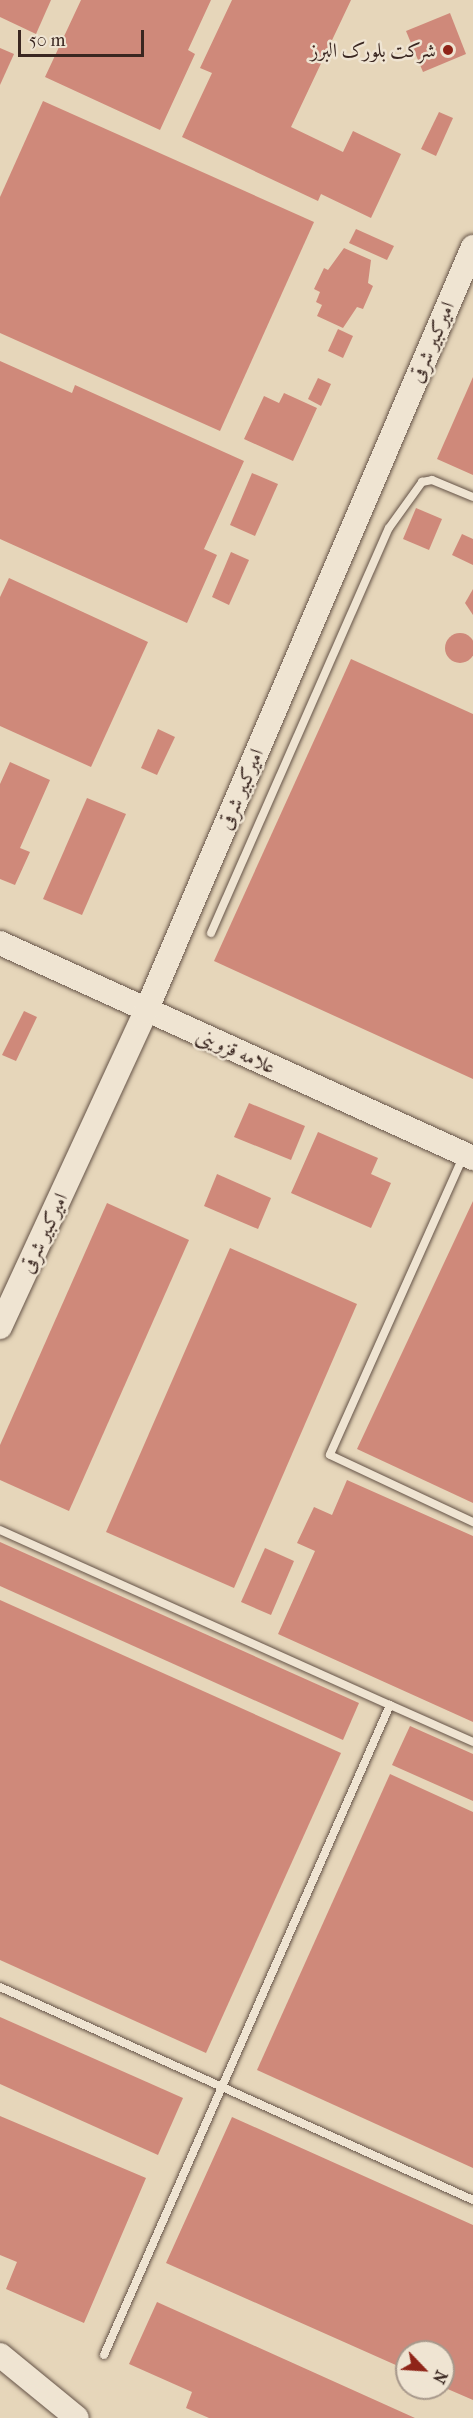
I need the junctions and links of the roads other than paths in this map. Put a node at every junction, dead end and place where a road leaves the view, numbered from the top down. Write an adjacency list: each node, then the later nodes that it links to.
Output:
1 (473, 247): 5 (street, امیرکبیر شرقی)
2 (473, 497): 3 (lane)
3 (211, 933)
4 (0, 943): 5 (street, علامه قزوینی)
5 (146, 1011): 6 (street, علامه قزوینی); 7 (street, امیرکبیر شرقی)
6 (469, 1156): 8 (lane)
7 (0, 1327)
8 (473, 1522)
9 (0, 1530): 10 (lane)
10 (390, 1705): 11 (lane); 13 (lane)
11 (473, 1742)
12 (0, 1987): 13 (lane)
13 (225, 2085): 14 (lane); 16 (lane)
14 (473, 2200)
15 (0, 2355): 17 (street)
16 (104, 2355)
17 (77, 2418)

